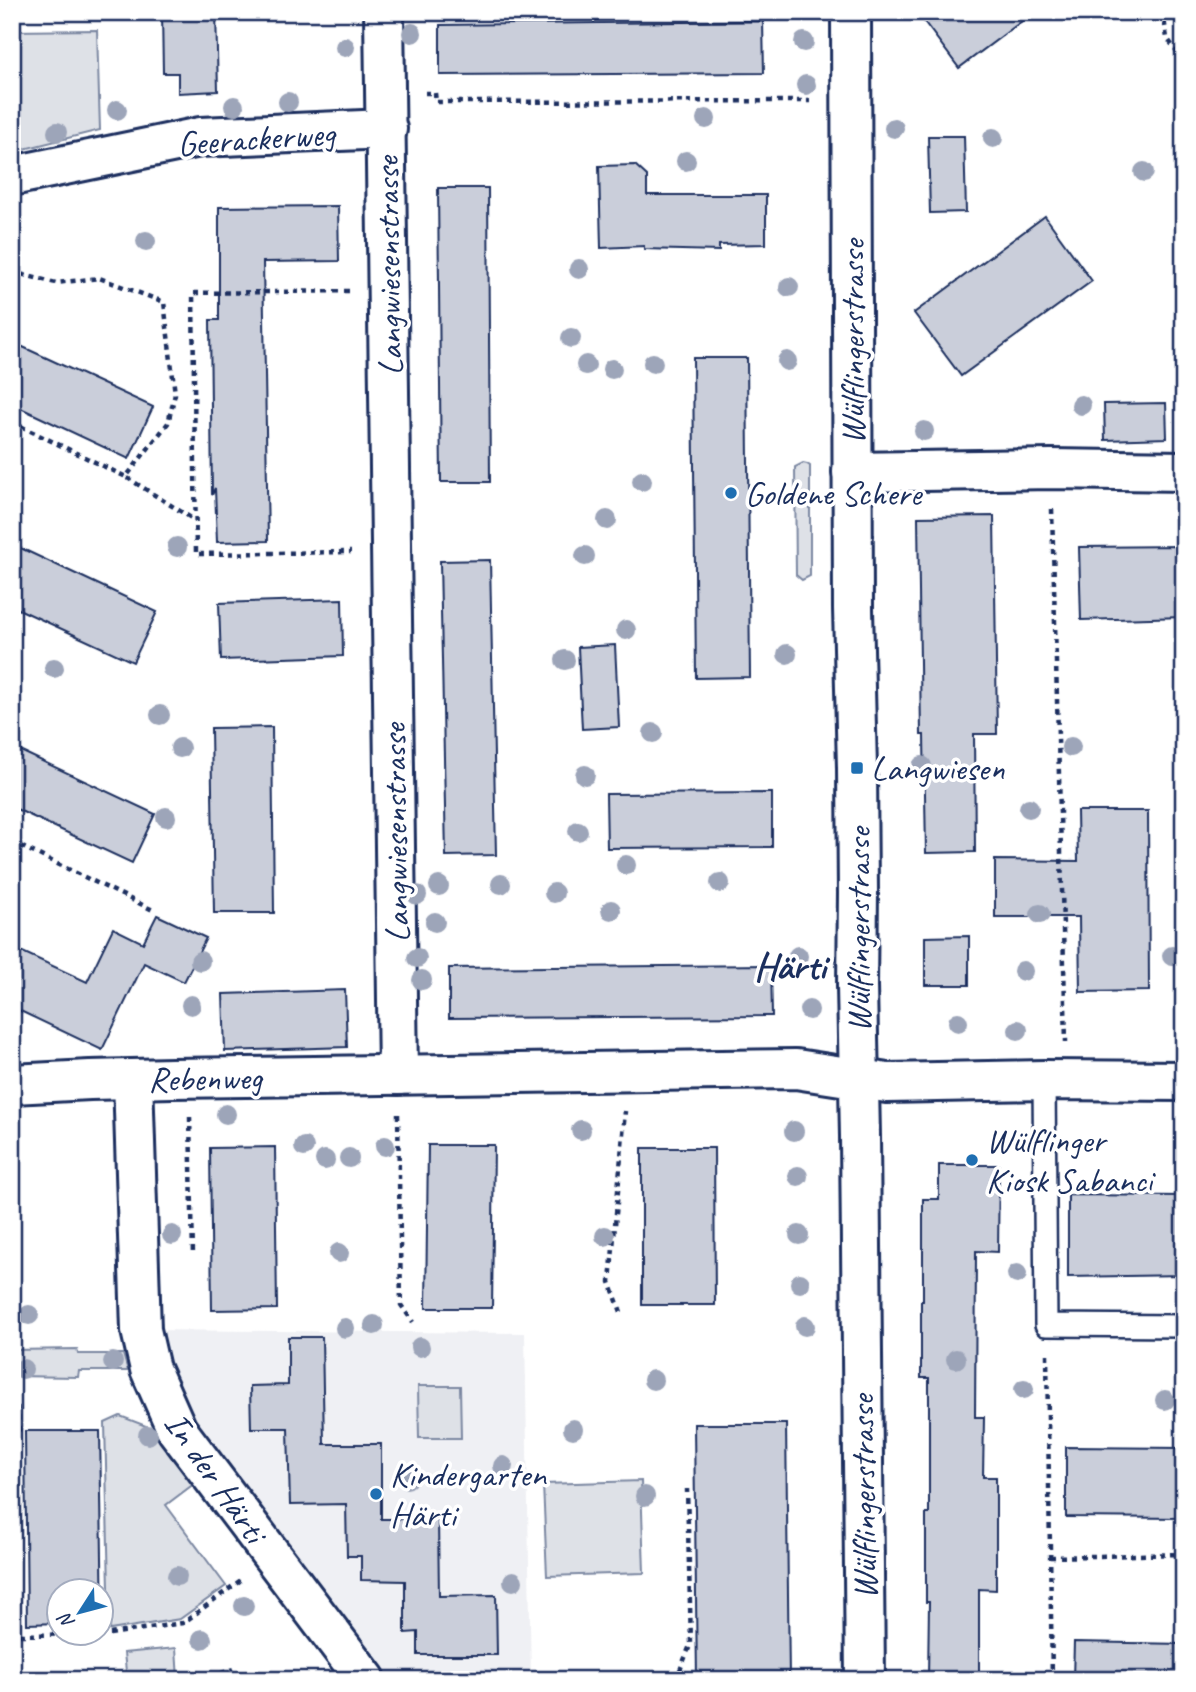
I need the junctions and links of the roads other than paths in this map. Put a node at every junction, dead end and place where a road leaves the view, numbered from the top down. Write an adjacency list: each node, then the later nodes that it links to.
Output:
1 (384, 12): 3 (street)
2 (850, 12): 6 (street, Wülflingerstrasse)
3 (386, 111): 4 (street, Geerackerweg); 7 (street, Langwiesenstrasse)
4 (12, 176)
5 (1184, 471): 6 (street)
6 (852, 472): 9 (street, Wülflingerstrasse)
7 (398, 1074): 8 (street, Rebenweg); 9 (street)
8 (133, 1079): 12 (street, Rebenweg); 14 (street, In der Härti)
9 (859, 1079): 10 (street); 15 (street, Wülflingerstrasse)
10 (1044, 1080): 11 (street); 13 (lane)
11 (1184, 1081)
12 (12, 1084)
13 (1184, 1326)
14 (366, 1680)
15 (865, 1680)

